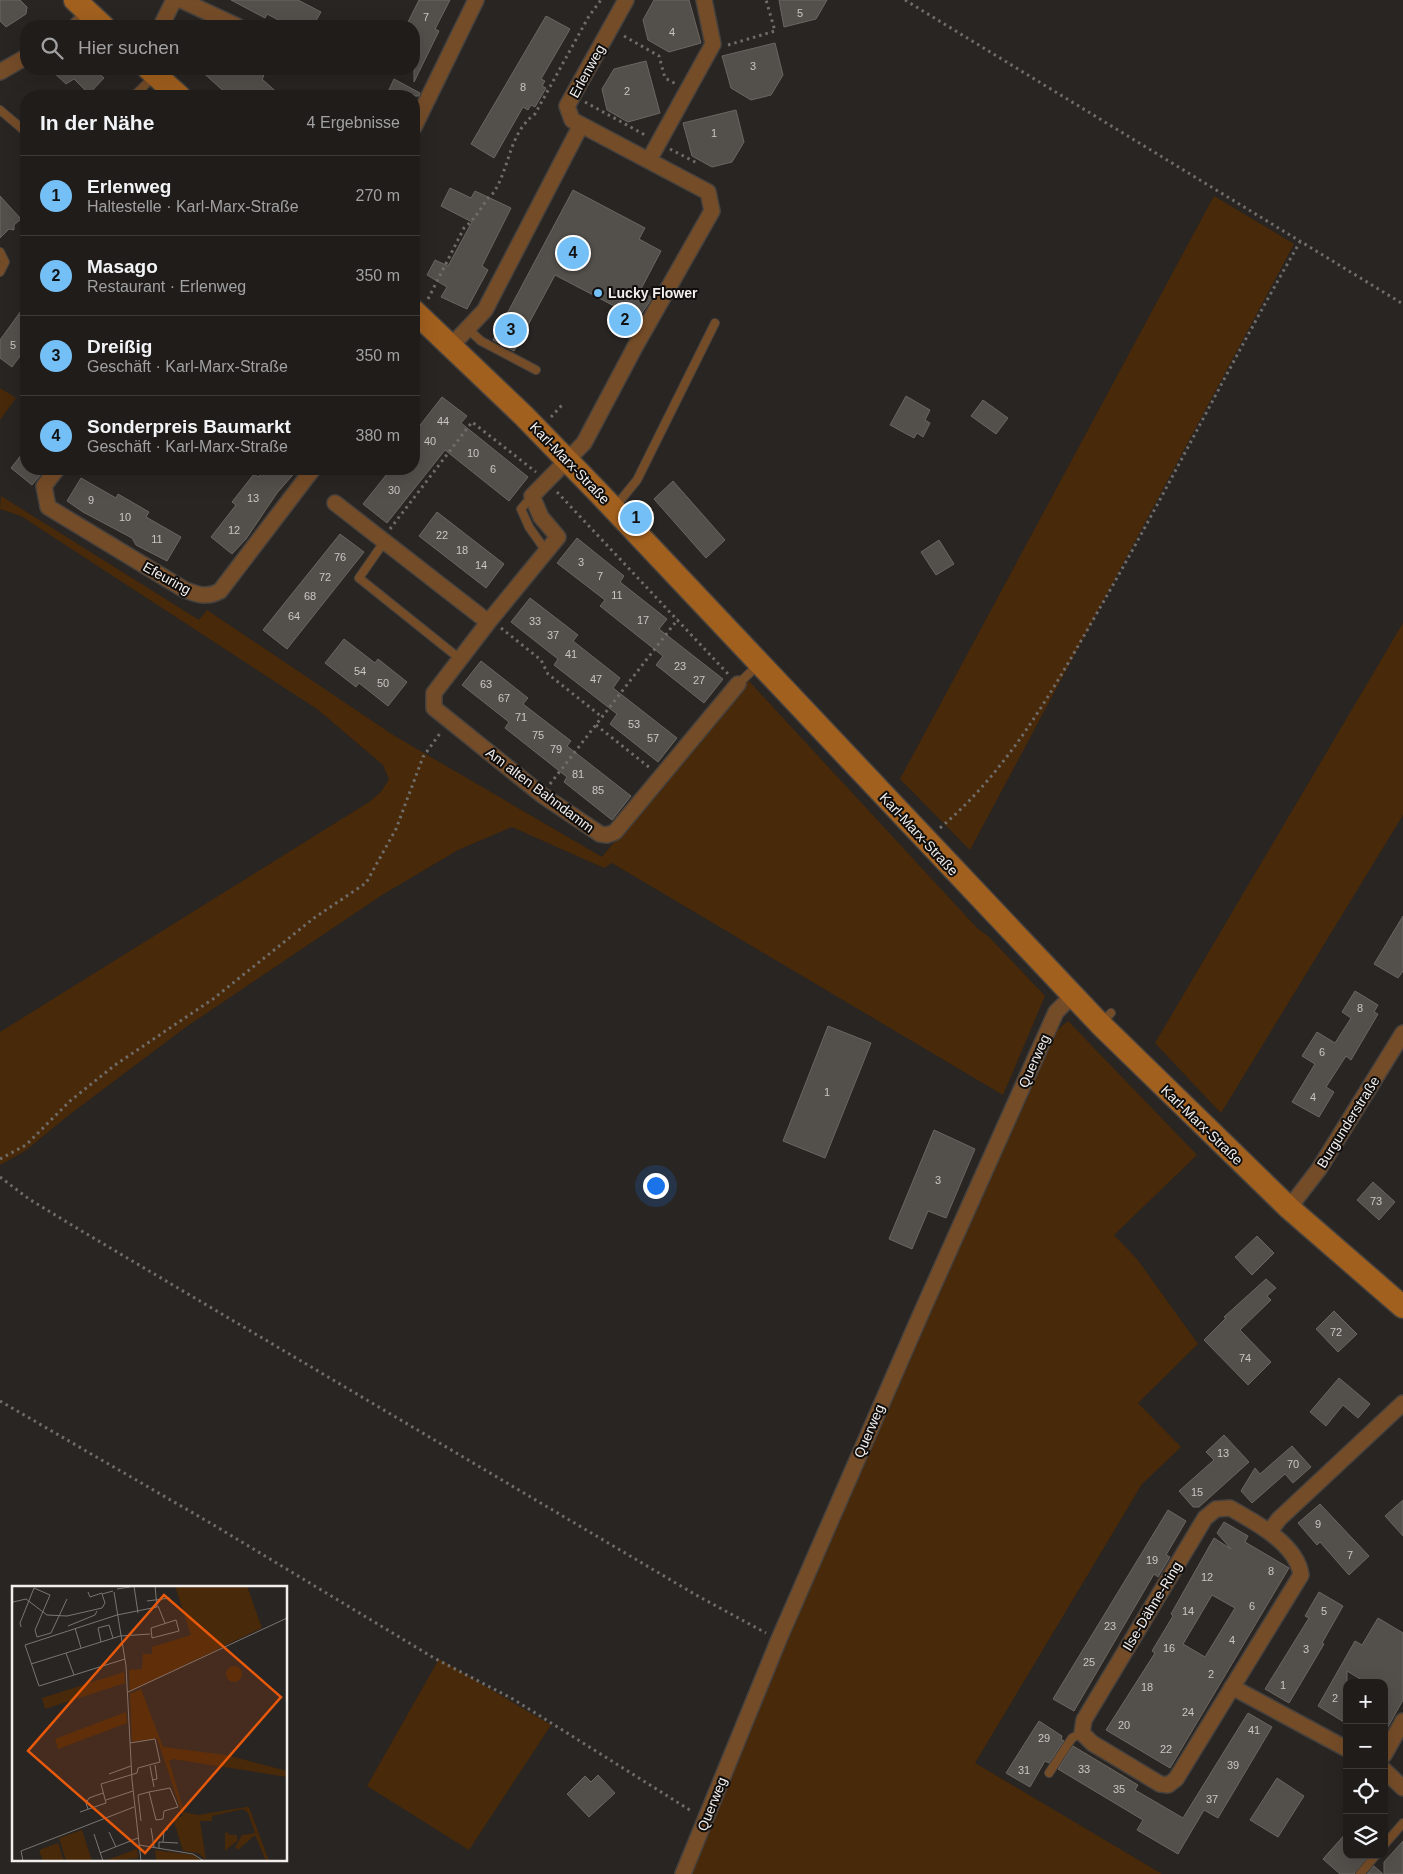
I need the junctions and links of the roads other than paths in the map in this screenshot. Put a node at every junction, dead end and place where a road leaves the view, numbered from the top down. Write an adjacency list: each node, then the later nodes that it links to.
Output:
1 (174, 0): 6 (street)
2 (181, 0): 7 (street)
3 (476, 0): 15 (street)
4 (626, 0): 16 (street, Erlenweg)
5 (704, 0): 18 (street)
6 (164, 20)
7 (223, 20)
8 (20, 60): 9 (street)
9 (0, 72)
10 (150, 75): 12 (lane)
11 (155, 75): 13 (main road)
12 (138, 90)
13 (172, 90)
14 (0, 110): 17 (lane)
15 (420, 115)
16 (582, 125): 18 (street, Erlenweg); 23 (street)
17 (20, 127)
18 (649, 160): 26 (street, Erlenweg)
19 (0, 252): 20 (lane)
20 (0, 272)
21 (420, 306): 24 (main road, Karl-Marx-Straße)
22 (715, 323): 30 (lane)
23 (468, 329): 24 (street); 25 (lane)
24 (452, 346): 26 (main road, Karl-Marx-Straße)
25 (536, 370)
26 (568, 462): 30 (main road, Karl-Marx-Straße); 32 (street, Am alten Bahndamm)
27 (52, 475): 28 (street, Efeuring)
28 (308, 475)
29 (335, 503): 31 (street)
30 (613, 508): 34 (main road, Karl-Marx-Straße)
31 (383, 541): 32 (street); 33 (lane)
32 (489, 621): 33 (street, Am alten Bahndamm)
33 (460, 659): 35 (street, Am alten Bahndamm)
34 (759, 664): 35 (lane); 36 (main road, Karl-Marx-Straße)
35 (738, 684)
36 (1072, 996): 38 (main road, Karl-Marx-Straße); 53 (street, Querweg)
37 (1403, 1033): 38 (street, Burgunderstraße)
38 (1289, 1208): 39 (main road, Karl-Marx-Straße)
39 (1403, 1307)
40 (1403, 1403): 41 (street)
41 (1270, 1531): 42 (street, Ilse-Dähne-Ring); 44 (street, Ilse-Dähne-Ring)
42 (1232, 1687): 44 (street, Ilse-Dähne-Ring); 45 (street)
43 (1403, 1721): 46 (street)
44 (1082, 1734): 47 (lane)
45 (1343, 1746)
46 (1388, 1748)
47 (1050, 1773)
48 (1388, 1774): 49 (street)
49 (1403, 1788)
50 (1403, 1823): 51 (lane)
51 (1388, 1840)
52 (1373, 1859): 54 (lane)
53 (683, 1874)
54 (1360, 1874)

